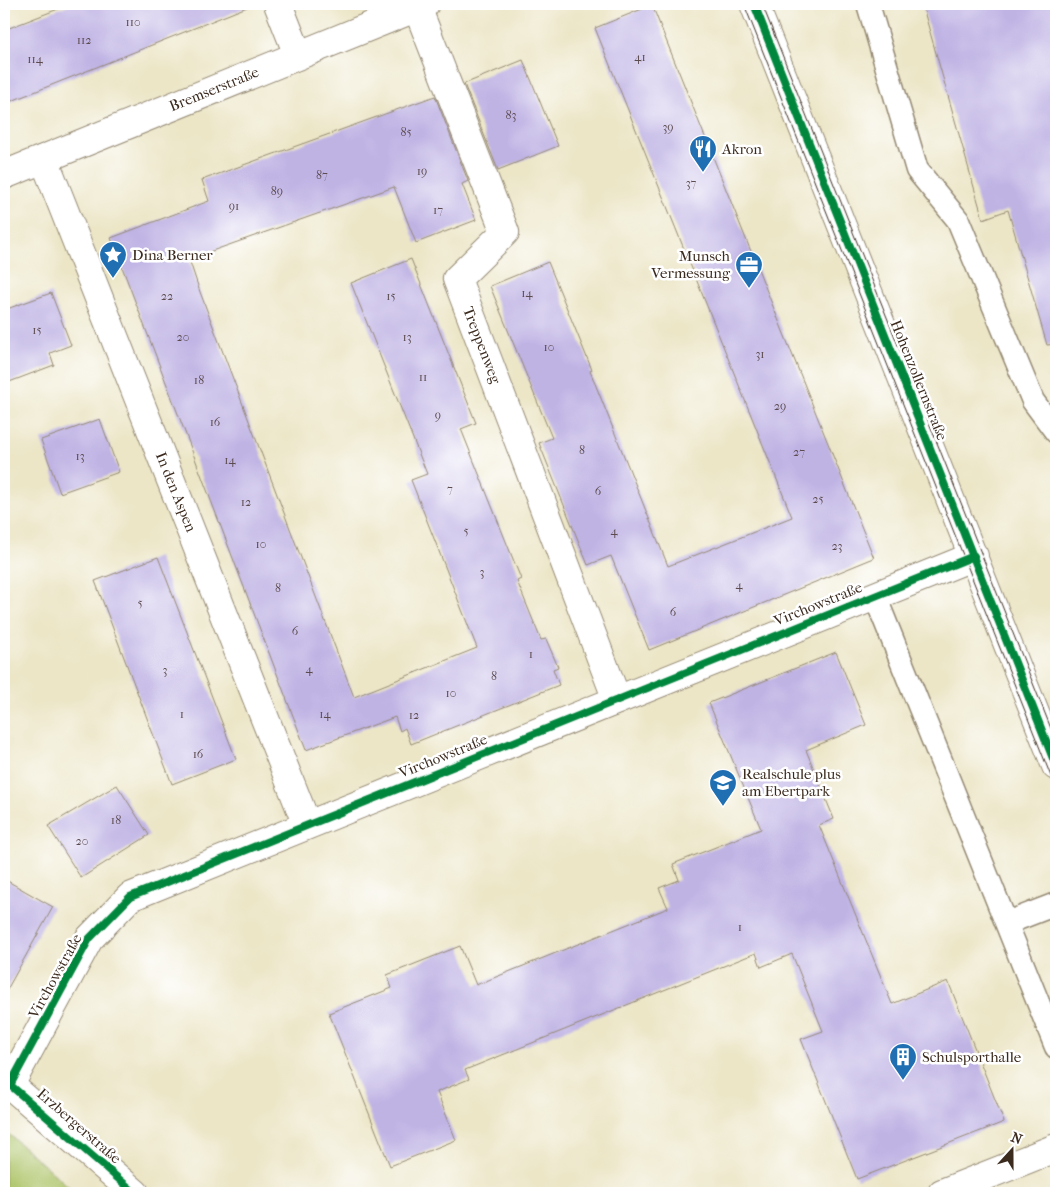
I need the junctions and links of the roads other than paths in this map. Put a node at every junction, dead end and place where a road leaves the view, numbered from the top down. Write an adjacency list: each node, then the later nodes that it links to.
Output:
1 (278, 4): 5 (street)
2 (754, 4): 9 (street, Hohenzollernstraße)
3 (868, 4): 8 (lane)
4 (421, 5): 5 (street, Bremserstraße); 11 (street, Treppenweg)
5 (298, 55): 6 (street, Bremserstraße)
6 (44, 158): 7 (street, Bremserstraße); 14 (street, In den Aspen)
7 (4, 175)
8 (1056, 432)
9 (974, 556): 10 (street, Virchowstraße); 12 (street, Hohenzollernstraße)
10 (875, 596): 11 (street, Virchowstraße); 16 (lane)
11 (617, 700): 14 (street, Virchowstraße)
12 (1051, 736): 13 (street, Hohenzollernstraße)
13 (1056, 766)
14 (307, 825): 18 (street, Virchowstraße)
15 (1056, 904): 16 (lane)
16 (1007, 923): 17 (lane)
17 (1056, 1047)
18 (7, 1083): 20 (street, Erzbergerstraße)
19 (1056, 1148): 21 (street)
20 (135, 1193)
21 (942, 1193)

